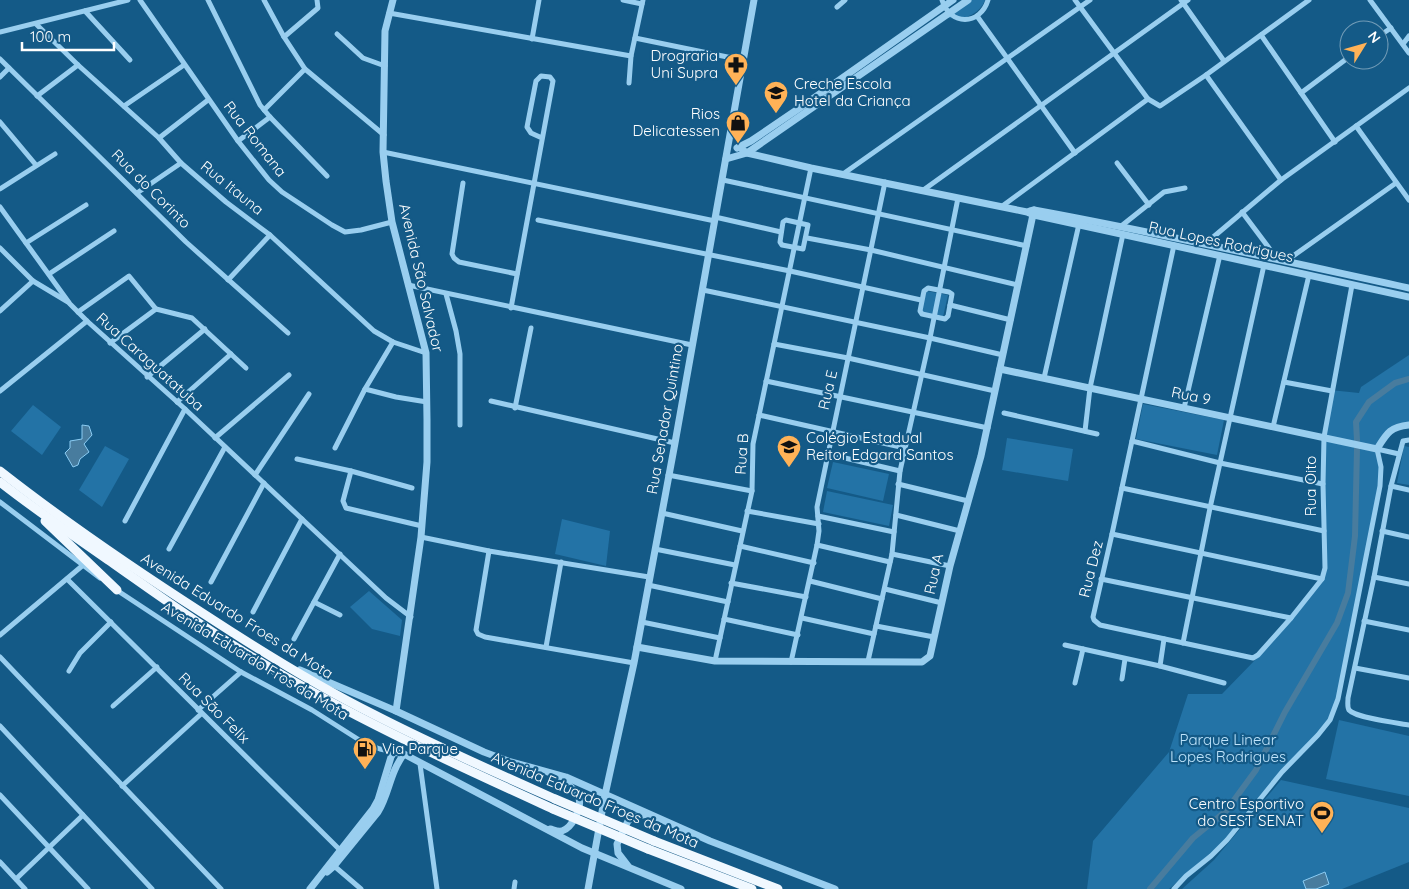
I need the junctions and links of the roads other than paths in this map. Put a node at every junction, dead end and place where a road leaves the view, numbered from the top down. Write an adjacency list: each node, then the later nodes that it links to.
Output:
1 (128, 0): 23 (street)
2 (140, 0): 49 (street, Rua Romana)
3 (208, 0): 64 (street)
4 (264, 0): 33 (street)
5 (317, 0): 33 (street)
6 (393, 0): 24 (street, Avenida São Salvador)
7 (539, 0): 35 (street)
8 (623, 0): 19 (street)
9 (754, 0): 45 (street, Rua Senador Quintino)
10 (845, 0): 21 (street)
11 (953, 0): 20 (street)
12 (968, 0): 25 (street)
13 (988, 0): 26 (street)
14 (1075, 0): 22 (street)
15 (1090, 0): 22 (street)
16 (1309, 0): 31 (street)
17 (1370, 0): 28 (street)
18 (1184, 1): 39 (street); 46 (street)
19 (642, 2): 34 (street)
20 (943, 3): 25 (street); 36 (street)
21 (837, 7)
22 (1080, 7): 39 (street); 42 (street)
23 (85, 11): 27 (street); 44 (street)
24 (389, 13): 35 (street); 50 (street, Avenida São Salvador)
25 (949, 14): 26 (street); 38 (street)
26 (977, 16): 42 (street)
27 (36, 24): 29 (street); 48 (street, Rua Itauna)
28 (1390, 28): 37 (street)
29 (0, 32)
30 (337, 34): 50 (street)
31 (1261, 35): 46 (street); 57 (street)
32 (1409, 36): 37 (street)
33 (284, 37): 52 (street)
34 (635, 38): 41 (street); 45 (street)
35 (532, 39): 41 (street)
36 (898, 40): 38 (street); 63 (street)
37 (1402, 44): 40 (street)
38 (903, 46): 63 (street)
39 (1113, 53): 59 (street); 62 (street)
40 (1409, 53)
41 (631, 56): 55 (street)
42 (1007, 58): 62 (street); 85 (street)
43 (0, 59): 51 (street, Rua do Corinto)
44 (130, 60)
45 (742, 60): 79 (street, Rua Senador Quintino)
46 (1224, 61): 53 (street)
47 (1339, 64): 57 (street)
48 (78, 65): 58 (street); 61 (street, Rua Itauna)
49 (184, 65): 60 (street, Rua Romana); 61 (street)
50 (385, 66): 68 (street, Avenida São Salvador)
51 (9, 68): 54 (street); 58 (street, Rua do Corinto)
52 (305, 69): 64 (street); 68 (street)
53 (1206, 75): 59 (street); 88 (street)
54 (0, 76)
55 (629, 83)
56 (1409, 88): 67 (street)
57 (1301, 92): 73 (street)
58 (37, 96): 96 (street, Rua do Corinto)
59 (1148, 99): 77 (street)
60 (208, 100): 69 (street); 71 (street, Rua Romana)
61 (124, 106): 69 (street, Rua Itauna)
62 (1040, 106): 77 (street); 95 (street)
63 (806, 108): 72 (street); 74 (street)
64 (264, 110): 65 (street)
65 (270, 117): 71 (street); 86 (street)
66 (0, 122): 83 (street)
67 (1356, 126): 73 (street); 92 (street)
68 (384, 135): 75 (street, Avenida São Salvador)
69 (159, 138): 80 (street, Rua Itauna)
70 (542, 138): 70 (street); 89 (street)
71 (238, 140): 109 (street, Rua Romana)
72 (765, 140): 76 (street); 81 (street)
73 (1335, 142): 88 (street)
74 (738, 148): 76 (street, Rua Lopes Rodrigues); 79 (street)
75 (383, 152): 89 (street); 109 (street, Avenida São Salvador)
76 (747, 153): 79 (street); 81 (street, Rua Lopes Rodrigues)
77 (1075, 153): 103 (street)
78 (55, 154): 83 (street)
79 (727, 156): 87 (street, Rua Senador Quintino)
80 (181, 163): 96 (street); 116 (street, Rua Itauna)
81 (795, 164): 84 (street, Rua Lopes Rodrigues)
82 (1117, 164): 101 (street)
83 (36, 165): 94 (street)
84 (811, 168): 85 (street, Rua Lopes Rodrigues); 98 (street)
85 (843, 174): 90 (street, Rua Lopes Rodrigues)
86 (328, 176)
87 (722, 180): 98 (street); 107 (street, Rua Senador Quintino)
88 (1281, 180): 105 (street)
89 (533, 182): 107 (street); 134 (street)
90 (885, 182): 95 (street, Rua Lopes Rodrigues); 106 (street, Rua E)
91 (463, 183): 134 (street)
92 (1396, 183): 99 (street); 128 (street)
93 (1185, 188): 101 (street)
94 (0, 189)
95 (921, 191): 97 (street, Rua Lopes Rodrigues)
96 (137, 193): 137 (street, Rua do Corinto)
97 (958, 198): 103 (street, Rua Lopes Rodrigues); 112 (street)
98 (804, 199): 106 (street); 110 (street)
99 (1409, 200)
100 (86, 205): 118 (street)
101 (1148, 205): 115 (street)
102 (0, 207): 118 (street, Rua Caraguatatuba)
103 (1001, 207): 104 (street, Rua Lopes Rodrigues)
104 (1032, 212): 111 (street, Rua Lopes Rodrigues); 115 (street, Rua Lopes Rodrigues); 120 (street, Rua A)
105 (1242, 212): 122 (street); 127 (street)
106 (878, 214): 112 (street); 124 (street, Rua E)
107 (715, 219): 114 (street); 125 (street, Rua Senador Quintino)
108 (538, 220): 125 (street)
109 (392, 222): 139 (street, Avenida São Salvador)
110 (800, 222): 114 (street); 117 (street); 123 (street, Rua B)
111 (1079, 224): 115 (street, Rua Lopes Rodrigues); 177 (street)
112 (952, 230): 120 (street); 130 (street)
113 (114, 231): 133 (street)
114 (780, 231): 123 (street)
115 (1122, 231): 119 (street, Rua Lopes Rodrigues); 122 (street, Rua Lopes Rodrigues); 180 (street)
116 (270, 235): 137 (street); 164 (street, Rua Itauna)
117 (807, 238): 123 (street); 124 (street)
118 (26, 244): 133 (street, Rua Caraguatatuba)
119 (1174, 245): 122 (street, Rua Lopes Rodrigues); 187 (street, Rua Dez)
120 (1027, 246): 140 (street, Rua A)
121 (0, 248): 138 (street)
122 (1204, 248): 126 (street, Rua Lopes Rodrigues); 127 (street, Rua Lopes Rodrigues)
123 (794, 249): 132 (street, Rua B)
124 (871, 250): 130 (street); 142 (street, Rua E)
125 (709, 254): 132 (street); 144 (street, Rua Senador Quintino)
126 (1220, 255): 129 (street, Rua Lopes Rodrigues); 192 (street)
127 (1276, 259): 128 (street, Rua Lopes Rodrigues)
128 (1286, 261): 131 (street, Rua Lopes Rodrigues)
129 (1264, 265): 135 (street, Rua Lopes Rodrigues); 197 (street)
130 (945, 267): 140 (street); 145 (street)
131 (1322, 269): 136 (street); 143 (street, Rua Lopes Rodrigues)
132 (790, 271): 142 (street); 152 (street, Rua B)
133 (49, 274): 149 (street, Rua Caraguatatuba)
134 (517, 274): 151 (street)
135 (1309, 275): 136 (street, Rua Lopes Rodrigues); 179 (street)
136 (1321, 278): 141 (street, Rua Lopes Rodrigues)
137 (228, 280): 162 (street, Rua do Corinto)
138 (33, 281): 149 (street); 154 (street)
139 (408, 285): 146 (street); 168 (street, Avenida São Salvador)
140 (1018, 285): 157 (street, Rua A)
141 (1352, 285): 147 (street, Rua Lopes Rodrigues); 182 (street, Rua Oito)
142 (862, 287): 148 (street); 159 (street, Rua E)
143 (1409, 288): 147 (street)
144 (702, 290): 152 (street); 167 (street, Rua Senador Quintino)
145 (939, 290): 148 (street); 150 (street); 156 (street)
146 (446, 294): 151 (street); 198 (street)
147 (1408, 297)
148 (921, 300): 156 (street)
149 (70, 304): 155 (street, Rua Caraguatatuba)
150 (950, 305): 156 (street); 157 (street)
151 (511, 308): 167 (street)
152 (781, 308): 159 (street); 166 (street, Rua B)
153 (156, 309): 155 (street); 161 (street); 165 (street)
154 (0, 311)
155 (78, 312): 158 (street, Rua Caraguatatuba)
156 (934, 318): 163 (street)
157 (1011, 320): 170 (street, Rua A)
158 (87, 322): 165 (street, Rua Caraguatatuba); 183 (street)
159 (856, 323): 163 (street); 171 (street, Rua E)
160 (531, 328): 191 (street)
161 (205, 329): 169 (street); 176 (street)
162 (288, 333)
163 (930, 338): 170 (street); 174 (street)
164 (393, 342): 168 (street, Rua Itauna); 181 (street)
165 (110, 343): 176 (street, Rua Caraguatatuba)
166 (774, 344): 171 (street); 178 (street, Rua B)
167 (692, 345): 209 (street, Rua Senador Quintino)
168 (426, 353): 190 (street, Avenida São Salvador)
169 (231, 354): 172 (street); 189 (street)
170 (1003, 355): 173 (street, Rua A)
171 (848, 358): 174 (street); 186 (street, Rua E)
172 (246, 368)
173 (1000, 369): 177 (street, Rua 9); 184 (street, Rua A)
174 (921, 375): 184 (street); 194 (street)
175 (289, 376): 205 (street)
176 (147, 377): 189 (street, Rua Caraguatatuba)
177 (1044, 378): 180 (street, Rua 9)
178 (766, 380): 186 (street); 196 (street, Rua B)
179 (1284, 382): 182 (street); 200 (street)
180 (1090, 388): 187 (street, Rua 9); 203 (street)
181 (366, 389): 190 (street); 211 (street)
182 (1332, 390): 206 (street, Rua Oito)
183 (0, 391)
184 (995, 391): 201 (street, Rua A)
185 (309, 394): 221 (street)
186 (840, 396): 194 (street); 202 (street, Rua E)
187 (1142, 399): 192 (street, Rua 9); 208 (street, Rua Dez)
188 (491, 401): 191 (street)
189 (177, 402): 193 (street, Rua Caraguatatuba)
190 (427, 402): 243 (street, Avenida São Salvador)
191 (515, 408): 209 (street)
192 (1184, 408): 197 (street, Rua 9)
193 (184, 409): 205 (street, Rua Caraguatatuba); 241 (street)
194 (912, 412): 201 (street); 212 (street)
195 (1004, 413): 203 (street)
196 (759, 415): 202 (street); 231 (street, Rua B)
197 (1230, 418): 200 (street, Rua 9); 217 (street)
198 (460, 425)
199 (1409, 425): 213 (street)
200 (1274, 427): 206 (street, Rua 9)
201 (988, 428): 232 (street, Rua A)
202 (832, 431): 212 (street); 214 (street, Rua E)
203 (1085, 432): 204 (street)
204 (1097, 434)
205 (216, 438): 210 (street, Rua Caraguatatuba)
206 (1324, 438): 213 (street, Rua 9); 226 (street, Rua Oito)
207 (1409, 440): 215 (street)
208 (1132, 441): 217 (street); 229 (street, Rua Dez)
209 (675, 443): 222 (street, Rua Senador Quintino)
210 (225, 447): 221 (street, Rua Caraguatatuba); 254 (street)
211 (335, 448)
212 (905, 448): 220 (street)
213 (1377, 449): 215 (street); 366 (street)
214 (828, 454): 220 (street); 239 (street, Rua E)
215 (1399, 454): 227 (street)
216 (297, 459): 219 (street)
217 (1220, 463): 226 (street); 235 (street)
218 (0, 471): 308 (highway, Avenida Eduardo Froes da Mota)
219 (351, 471): 228 (street); 243 (street)
220 (900, 471): 225 (street)
221 (255, 475): 224 (street, Rua Caraguatatuba)
222 (668, 475): 231 (street); 237 (street, Rua Senador Quintino)
223 (0, 482): 234 (highway, Avenida Eduardo Froes da Mota)
224 (264, 483): 240 (street, Rua Caraguatatuba); 272 (street)
225 (898, 484): 232 (street); 238 (street)
226 (1323, 484): 248 (street, Rua Oito)
227 (1391, 486): 230 (street); 246 (street)
228 (412, 488)
229 (1122, 488): 235 (street); 249 (street, Rua Dez)
230 (1409, 490)
231 (752, 491): 236 (street, Rua B)
232 (968, 501): 245 (street, Rua A)
233 (0, 502): 264 (street, Avenida Eduardo Fros da Mota)
234 (26, 502): 277 (highway); 363 (highway, Avenida Eduardo Froes da Mota, bridge)
235 (1210, 508): 248 (street); 257 (street)
236 (747, 511): 242 (street); 244 (street, Rua B)
237 (662, 513): 244 (street); 255 (street, Rua Senador Quintino)
238 (896, 515): 245 (street); 247 (street)
239 (818, 516): 242 (street, Rua E); 247 (street)
240 (302, 519): 258 (street, Rua Caraguatatuba); 284 (street)
241 (126, 521)
242 (819, 524): 252 (street, Rua E)
243 (422, 526): 250 (street, Avenida São Salvador)
244 (742, 531): 253 (street, Rua B)
245 (960, 531): 265 (street, Rua A)
246 (1382, 531): 251 (street); 267 (street)
247 (894, 532): 259 (street)
248 (1324, 532): 270 (street, Rua Oito)
249 (1112, 534): 257 (street); 269 (street, Rua Dez)
250 (421, 537): 256 (street); 286 (street, Avenida São Salvador)
251 (1409, 537)
252 (817, 544): 261 (street, Rua E); 262 (street)
253 (740, 546): 261 (street); 263 (street, Rua B)
254 (169, 549)
255 (655, 549): 263 (street); 266 (street, Rua Senador Quintino)
256 (489, 551): 260 (street); 305 (street)
257 (1200, 552): 270 (street); 279 (street)
258 (340, 554): 281 (street); 286 (street, Rua Caraguatatuba)
259 (892, 554): 262 (street); 265 (street)
260 (561, 562): 266 (street); 305 (street)
261 (814, 562): 271 (street, Rua E)
262 (890, 562): 276 (street)
263 (735, 565): 273 (street, Rua B)
264 (82, 566): 268 (street); 277 (street, Avenida Eduardo Fros da Mota)
265 (950, 566): 283 (street, Rua A)
266 (649, 577): 275 (street, Rua Senador Quintino)
267 (1374, 577): 274 (street); 290 (street)
268 (67, 579): 291 (street, Rua São Felix); 297 (street)
269 (1102, 579): 279 (street); 301 (street, Rua Dez)
270 (1322, 579): 288 (street)
271 (810, 581): 278 (street, Rua E); 280 (street)
272 (211, 582)
273 (731, 583): 278 (street); 282 (street, Rua B)
274 (1409, 584)
275 (648, 585): 282 (street); 292 (street, Rua Senador Quintino)
276 (885, 589): 280 (street); 283 (street)
277 (117, 590): 318 (street, Avenida Eduardo Fros da Mota)
278 (806, 597): 287 (street, Rua E)
279 (1193, 598): 288 (street); 302 (street)
280 (882, 599): 293 (street)
281 (314, 602): 285 (street); 300 (street)
282 (728, 602): 289 (street, Rua B)
283 (942, 603): 298 (street, Rua A)
284 (253, 612)
285 (340, 615)
286 (410, 617): 324 (street, Avenida São Salvador)
287 (802, 618): 295 (street); 296 (street, Rua E)
288 (1292, 618): 302 (street, Rua Dez)
289 (724, 619): 296 (street); 299 (street, Rua B)
290 (1364, 621): 294 (street); 316 (street)
291 (111, 622): 315 (street, Rua São Felix); 317 (street)
292 (642, 622): 299 (street); 304 (street, Rua Senador Quintino)
293 (876, 626): 295 (street); 298 (street)
294 (1409, 630)
295 (874, 634): 311 (street)
296 (798, 635): 312 (street, Rua E)
297 (0, 636)
298 (934, 637): 311 (street, Rua A)
299 (720, 638): 310 (street, Rua B)
300 (294, 639)
301 (1164, 639): 302 (street, Rua Dez); 314 (street)
302 (1183, 643)
303 (1065, 645): 306 (street)
304 (636, 647): 310 (street, Rua A); 313 (street, Rua Senador Quintino)
305 (546, 648): 313 (street)
306 (1083, 650): 309 (street); 321 (street)
307 (0, 657): 332 (street)
308 (274, 659): 324 (street); 364 (highway, Avenida Eduardo Froes da Mota, bridge)
309 (1126, 659): 314 (street); 320 (street)
310 (715, 661): 312 (street, Rua A)
311 (868, 661): 312 (street, Rua A)
312 (791, 662)
313 (634, 663): 334 (street, Rua Senador Quintino)
314 (1160, 666): 322 (street)
315 (156, 667): 323 (street); 325 (street, Rua São Felix)
316 (1355, 668): 319 (street); 327 (street)
317 (69, 672)
318 (241, 672): 325 (street); 328 (street, Avenida Eduardo Fros da Mota)
319 (1409, 678)
320 (1122, 679)
321 (1076, 683)
322 (1224, 683)
323 (113, 706)
324 (396, 711): 331 (street)
325 (200, 712): 332 (street); 344 (street, Rua São Felix)
326 (0, 726): 338 (street)
327 (1409, 726)
328 (394, 752): 329 (street); 339 (street)
329 (404, 754): 330 (street); 339 (street)
330 (420, 764): 340 (street); 359 (street)
331 (557, 775): 334 (street); 340 (street)
332 (122, 786): 356 (street)
333 (0, 795): 342 (street)
334 (605, 795): 335 (street); 336 (street, Rua Senador Quintino)
335 (618, 801): 336 (street); 337 (street)
336 (602, 812): 341 (street, Rua Senador Quintino)
337 (647, 814): 350 (street); 365 (street)
338 (83, 815): 342 (street); 355 (street)
339 (365, 825): 344 (street)
340 (538, 826): 343 (street)
341 (597, 842): 343 (street); 345 (street, Rua Senador Quintino)
342 (50, 847): 351 (street); 354 (street)
343 (582, 848): 345 (street)
344 (342, 852): 348 (street)
345 (595, 854): 346 (street); 349 (street, Rua Senador Quintino)
346 (605, 858): 349 (street); 350 (street)
347 (0, 862): 351 (street)
348 (332, 864): 357 (street); 358 (street)
349 (593, 864): 361 (street, Rua Senador Quintino)
350 (630, 868): 362 (street)
351 (16, 879): 353 (street)
352 (515, 882): 360 (street)
353 (24, 889)
354 (88, 889)
355 (152, 889)
356 (221, 889)
357 (310, 889)
358 (361, 889)
359 (437, 889)
360 (514, 889)
361 (588, 889)
362 (681, 889)
363 (752, 889)
364 (778, 889)
365 (836, 889)
366 (1174, 889)

